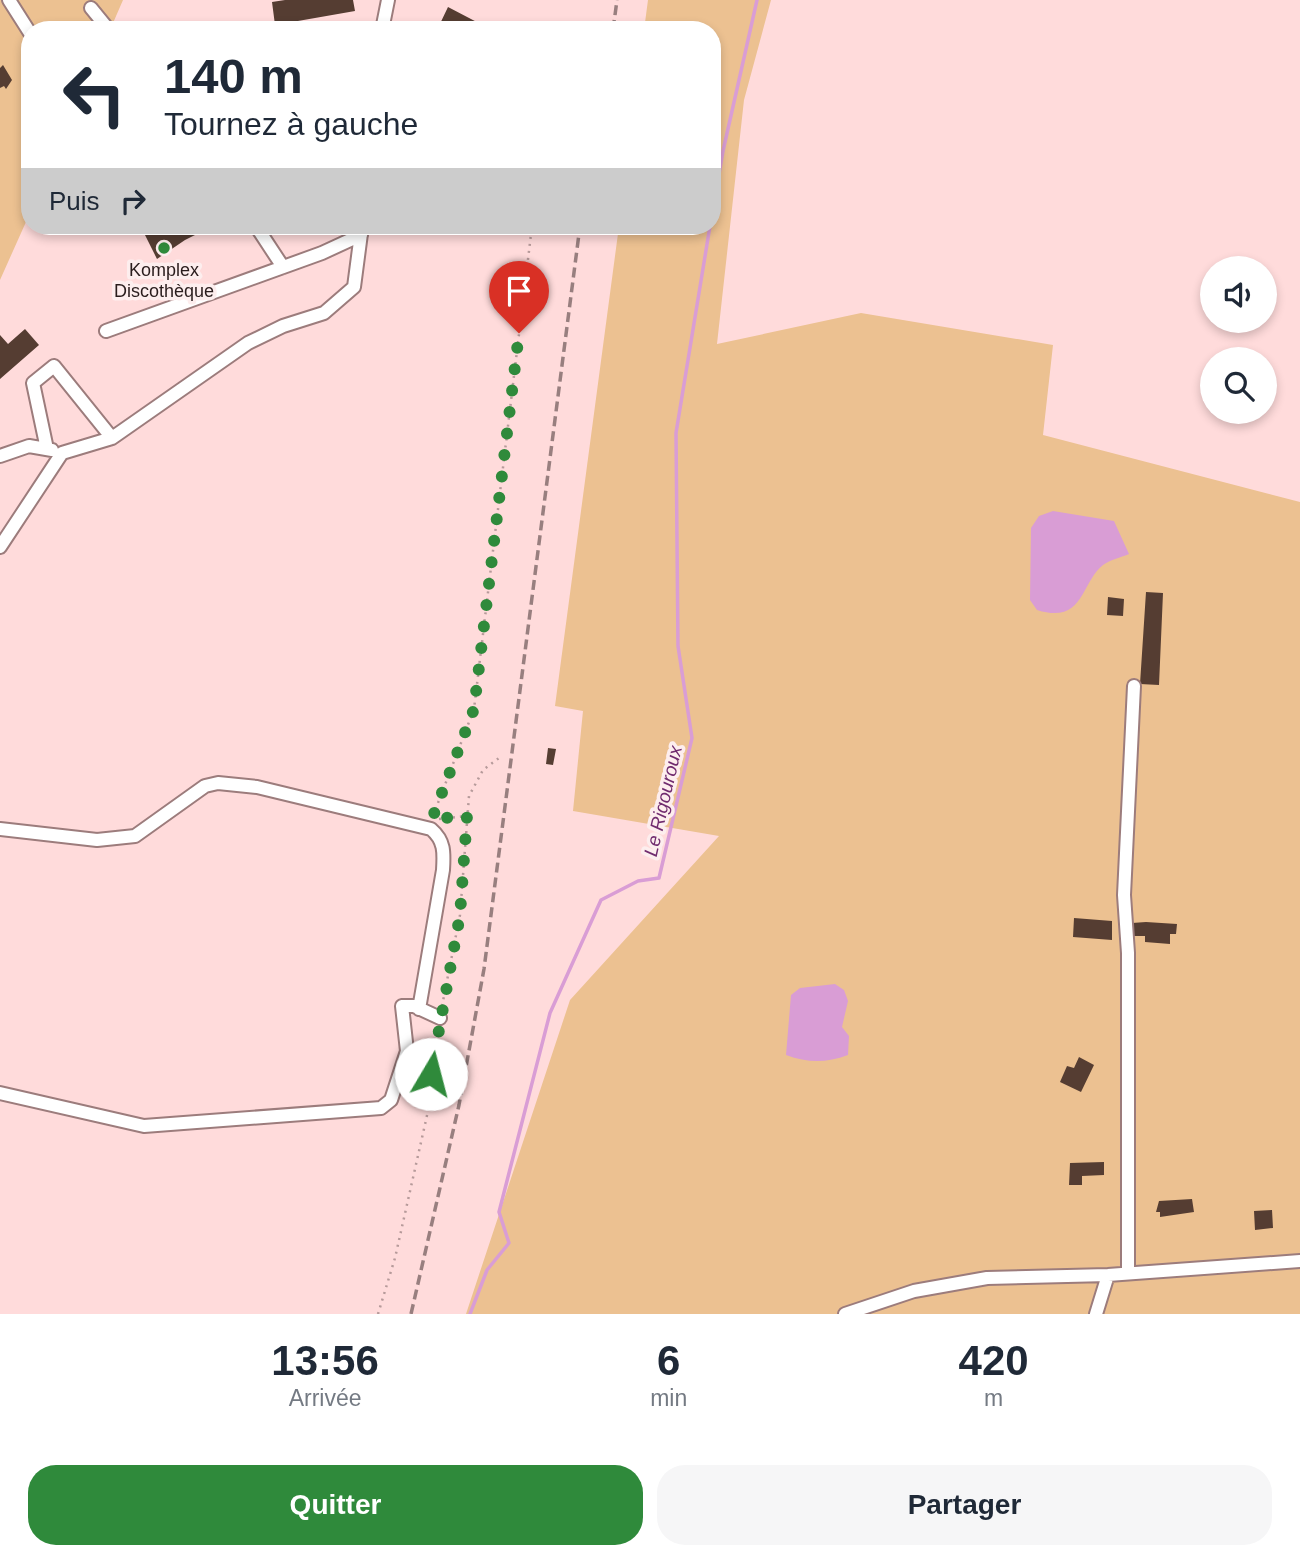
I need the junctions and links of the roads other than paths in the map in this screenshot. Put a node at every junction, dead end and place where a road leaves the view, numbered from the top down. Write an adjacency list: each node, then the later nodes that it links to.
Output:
1 (9, 0): 4 (street)
2 (388, 0): 6 (street)
3 (91, 8): 5 (street)
4 (22, 21)
5 (102, 21)
6 (384, 21)
7 (262, 235): 10 (street)
8 (350, 235): 10 (street)
9 (360, 235): 12 (street)
10 (283, 267): 11 (street)
11 (106, 331)
12 (112, 438): 13 (street); 14 (street)
13 (47, 449): 14 (street); 15 (street)
14 (62, 453): 16 (street)
15 (0, 456)
16 (0, 547)
17 (1134, 686): 23 (street)
18 (0, 829): 19 (street)
19 (419, 1009): 20 (street); 21 (street)
20 (440, 1018)
21 (0, 1093)
22 (1300, 1261): 23 (street)
23 (1128, 1272): 24 (street)
24 (1108, 1275): 25 (street); 26 (street)
25 (845, 1314)
26 (1096, 1314)

